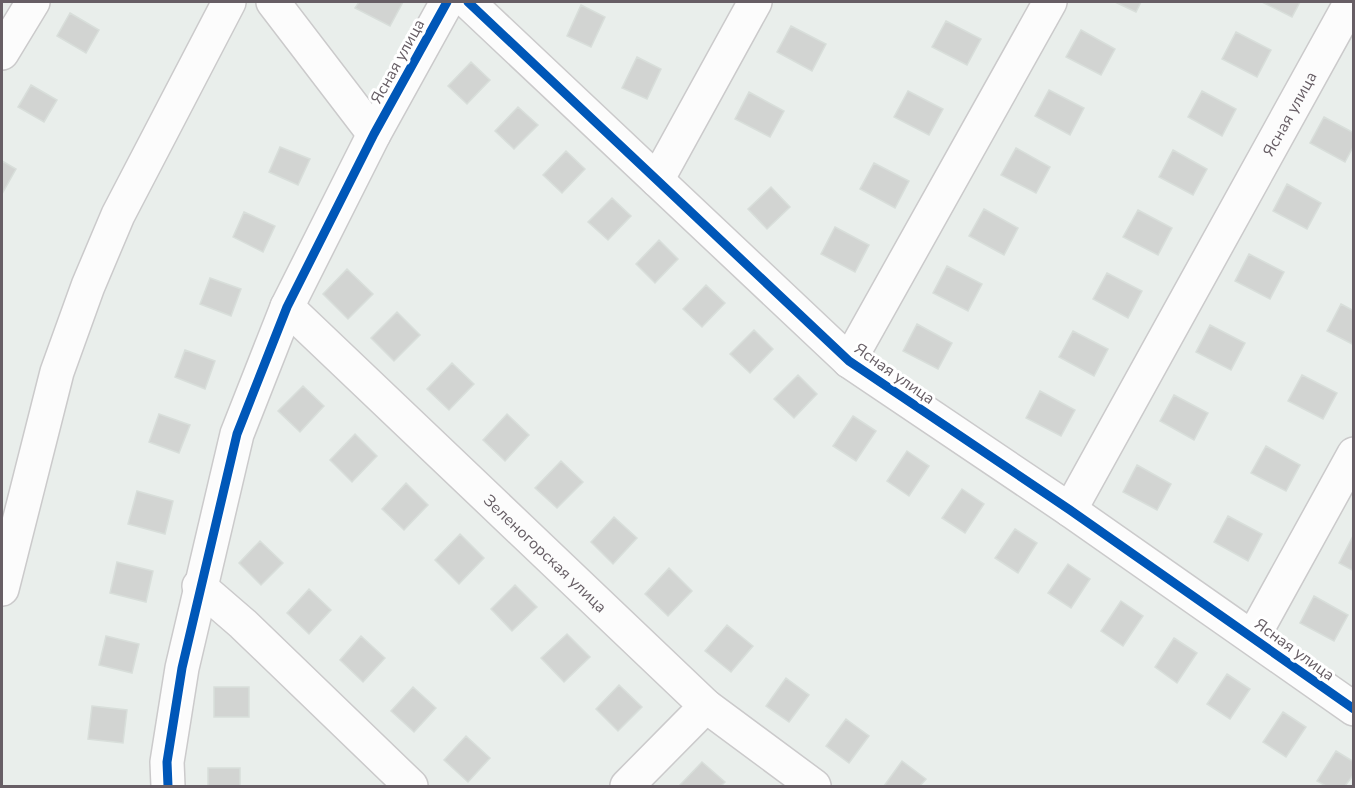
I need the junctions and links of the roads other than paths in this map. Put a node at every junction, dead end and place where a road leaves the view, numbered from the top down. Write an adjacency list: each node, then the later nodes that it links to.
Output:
1 (33, 2): 9 (street)
2 (229, 2): 17 (street)
3 (273, 2): 10 (street)
4 (447, 2): 10 (street, Ясная улица)
5 (468, 2): 11 (street, Ясная улица)
6 (755, 2): 11 (street)
7 (1050, 2): 13 (street, Ясная улица)
8 (1352, 2): 15 (street, Ясная улица)
9 (2, 53)
10 (374, 134): 12 (street, Ясная улица)
11 (657, 180): 13 (street, Ясная улица)
12 (287, 307): 16 (street, Ясная улица); 19 (street, Зеленогорская улица)
13 (849, 361): 15 (street, Ясная улица)
14 (1353, 454): 18 (street, Ясная улица)
15 (1070, 510): 18 (street, Ясная улица)
16 (199, 586): 21 (street, Ясная улица); 22 (street)
17 (2, 589)
18 (1253, 637): 20 (street, Ясная улица)
19 (706, 706): 23 (street); 24 (street, Зеленогорская улица)
20 (1353, 709)
21 (168, 786)
22 (411, 786)
23 (627, 786)
24 (814, 786)

